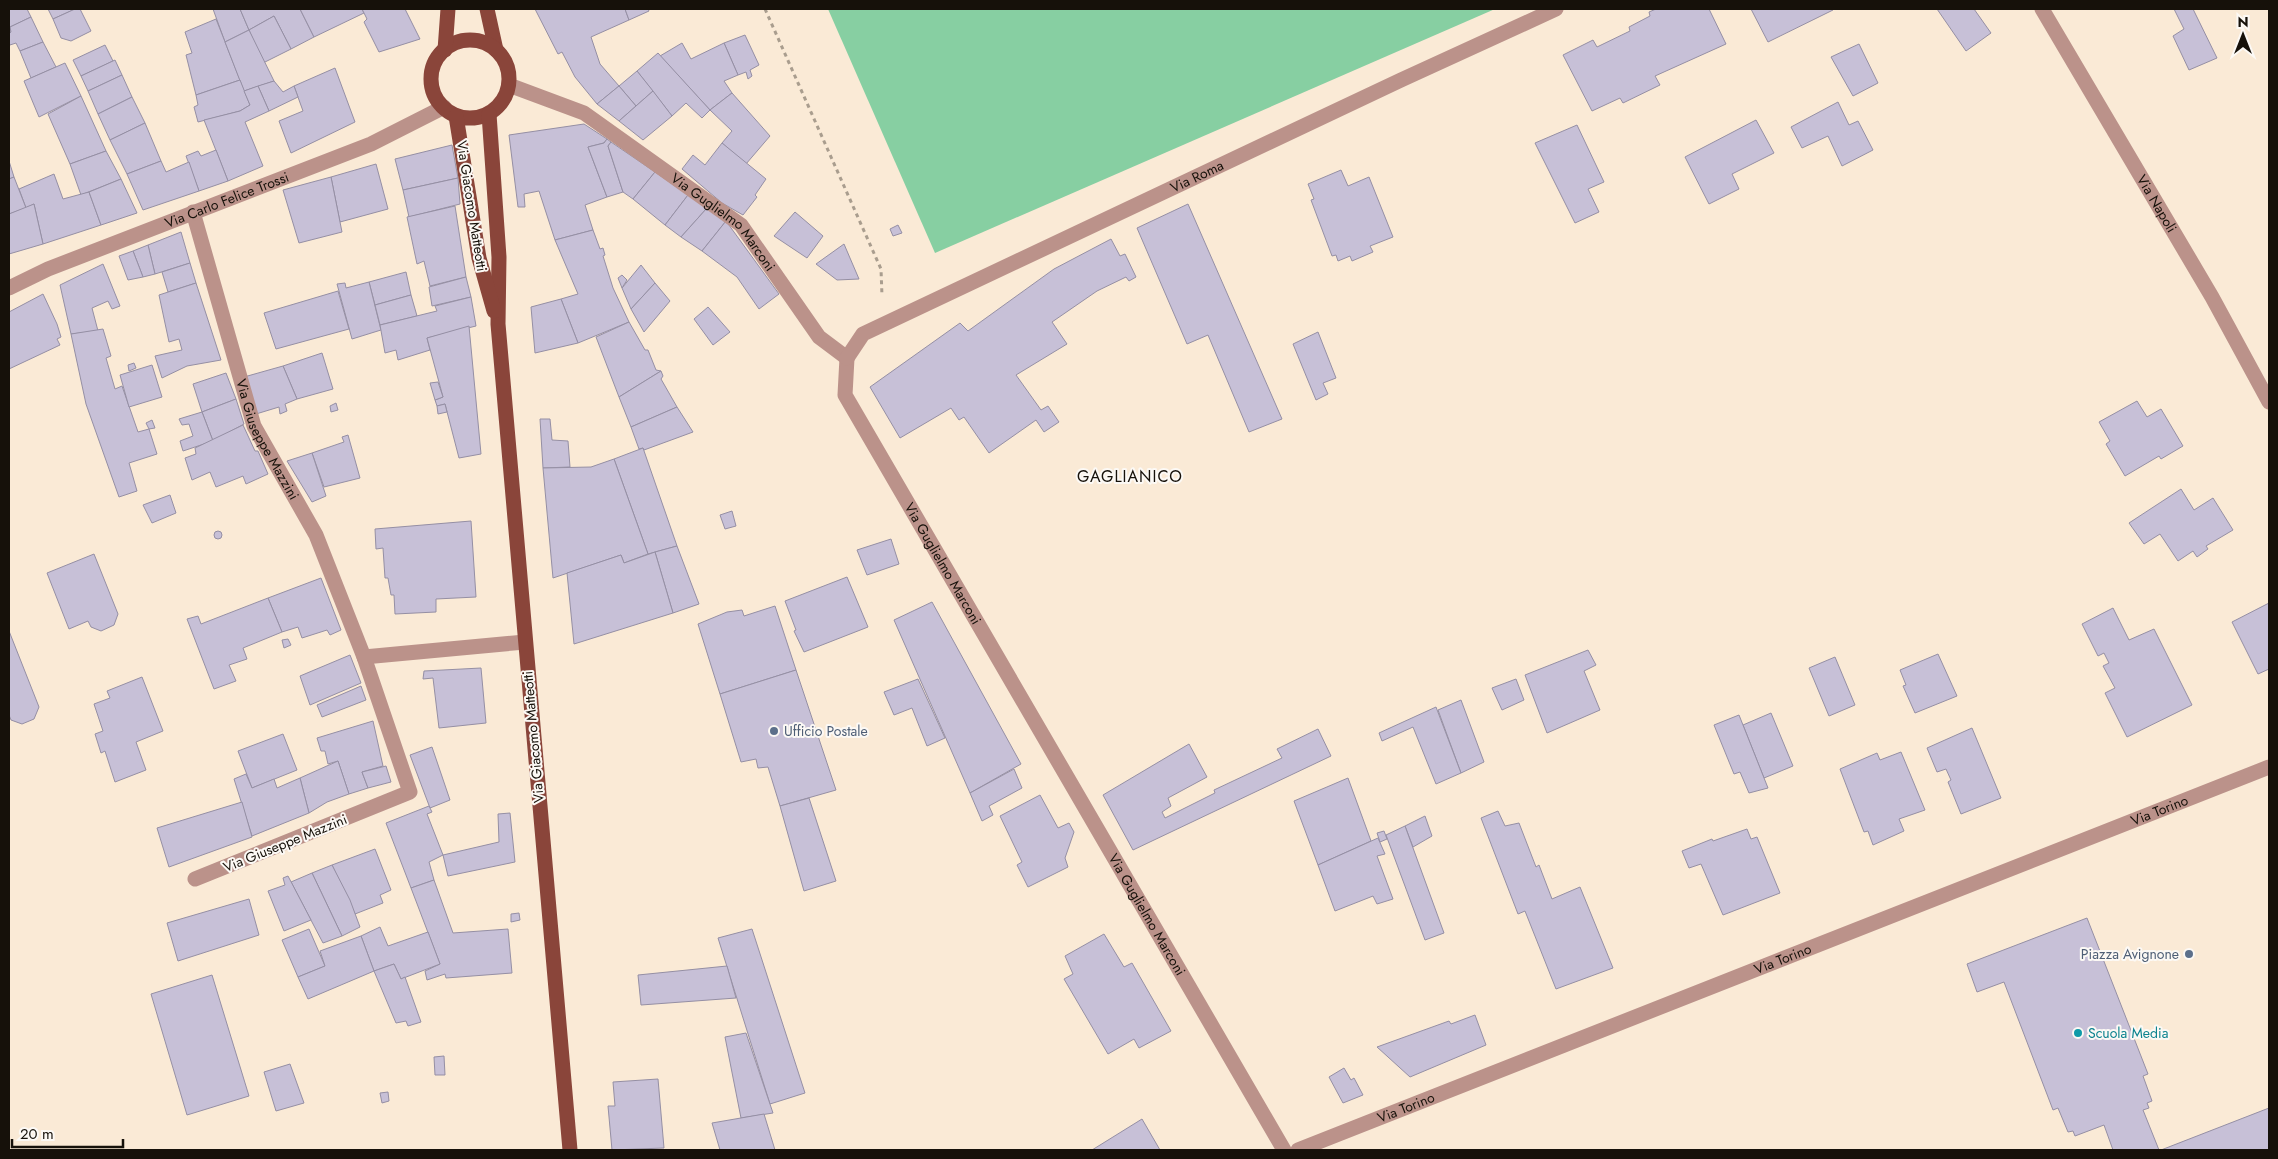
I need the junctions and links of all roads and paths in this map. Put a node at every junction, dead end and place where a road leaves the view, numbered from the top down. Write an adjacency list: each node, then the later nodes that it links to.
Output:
1 (448, 9): 6 (main road)
2 (486, 9): 7 (main road)
3 (765, 9): 14 (path)
4 (1556, 9): 14 (street, Via Roma)
5 (2042, 9): 16 (street, Via Napoli)
6 (445, 50): 7 (main road); 9 (main road)
7 (496, 50): 8 (main road)
8 (509, 84): 10 (main road); 15 (street, Via Guglielmo Marconi)
9 (450, 112): 10 (main road); 11 (street, Via Carlo Felice Trossi); 13 (main road, Via Giacomo Matteotti)
10 (489, 114): 13 (main road, Via Giacomo Matteotti)
11 (193, 212): 12 (street, Via Carlo Felice Trossi); 18 (street, Via Giuseppe Mazzini)
12 (9, 288)
13 (498, 324): 17 (main road, Via Giacomo Matteotti)
14 (884, 324): 15 (street, Via Roma)
15 (846, 358): 22 (street, Via Guglielmo Marconi)
16 (2269, 402)
17 (525, 642): 18 (street); 21 (main road, Via Giacomo Matteotti)
18 (364, 657): 20 (street, Via Giuseppe Mazzini)
19 (2269, 767): 23 (street, Via Torino)
20 (195, 879)
21 (570, 1150)
22 (1284, 1150)
23 (1298, 1150)

